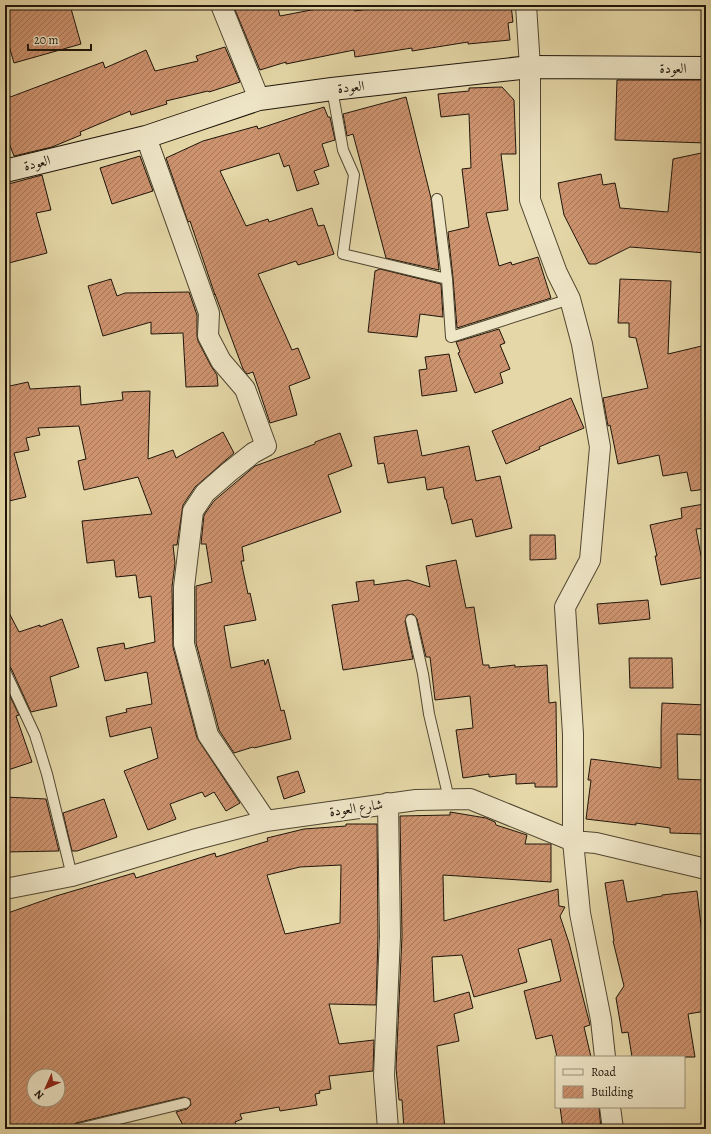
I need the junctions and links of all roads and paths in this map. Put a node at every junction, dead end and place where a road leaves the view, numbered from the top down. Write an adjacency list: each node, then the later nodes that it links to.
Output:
1 (221, 5): 6 (street)
2 (526, 5): 3 (street)
3 (530, 67): 4 (main road, العودة); 5 (main road, العودة); 11 (street)
4 (706, 68)
5 (332, 89): 6 (main road, العودة); 10 (lane)
6 (259, 99): 7 (main road, العودة)
7 (146, 137): 8 (main road, العودة); 16 (street)
8 (5, 171)
9 (437, 199): 10 (lane)
10 (447, 279): 11 (lane)
11 (570, 299): 17 (street)
12 (411, 620): 14 (lane)
13 (5, 671): 19 (lane)
14 (449, 799): 15 (street, شارع العودة); 17 (street, شارع العودة)
15 (388, 803): 16 (street, شارع العودة); 25 (street)
16 (266, 821): 19 (street, شارع العودة)
17 (573, 841): 18 (street, شارع العودة); 21 (street)
18 (706, 869)
19 (72, 876): 20 (street, شارع العودة)
20 (5, 889)
21 (605, 1056)
22 (185, 1103): 24 (lane)
23 (610, 1108): 26 (street)
24 (78, 1129)
25 (388, 1129)
26 (613, 1129)

